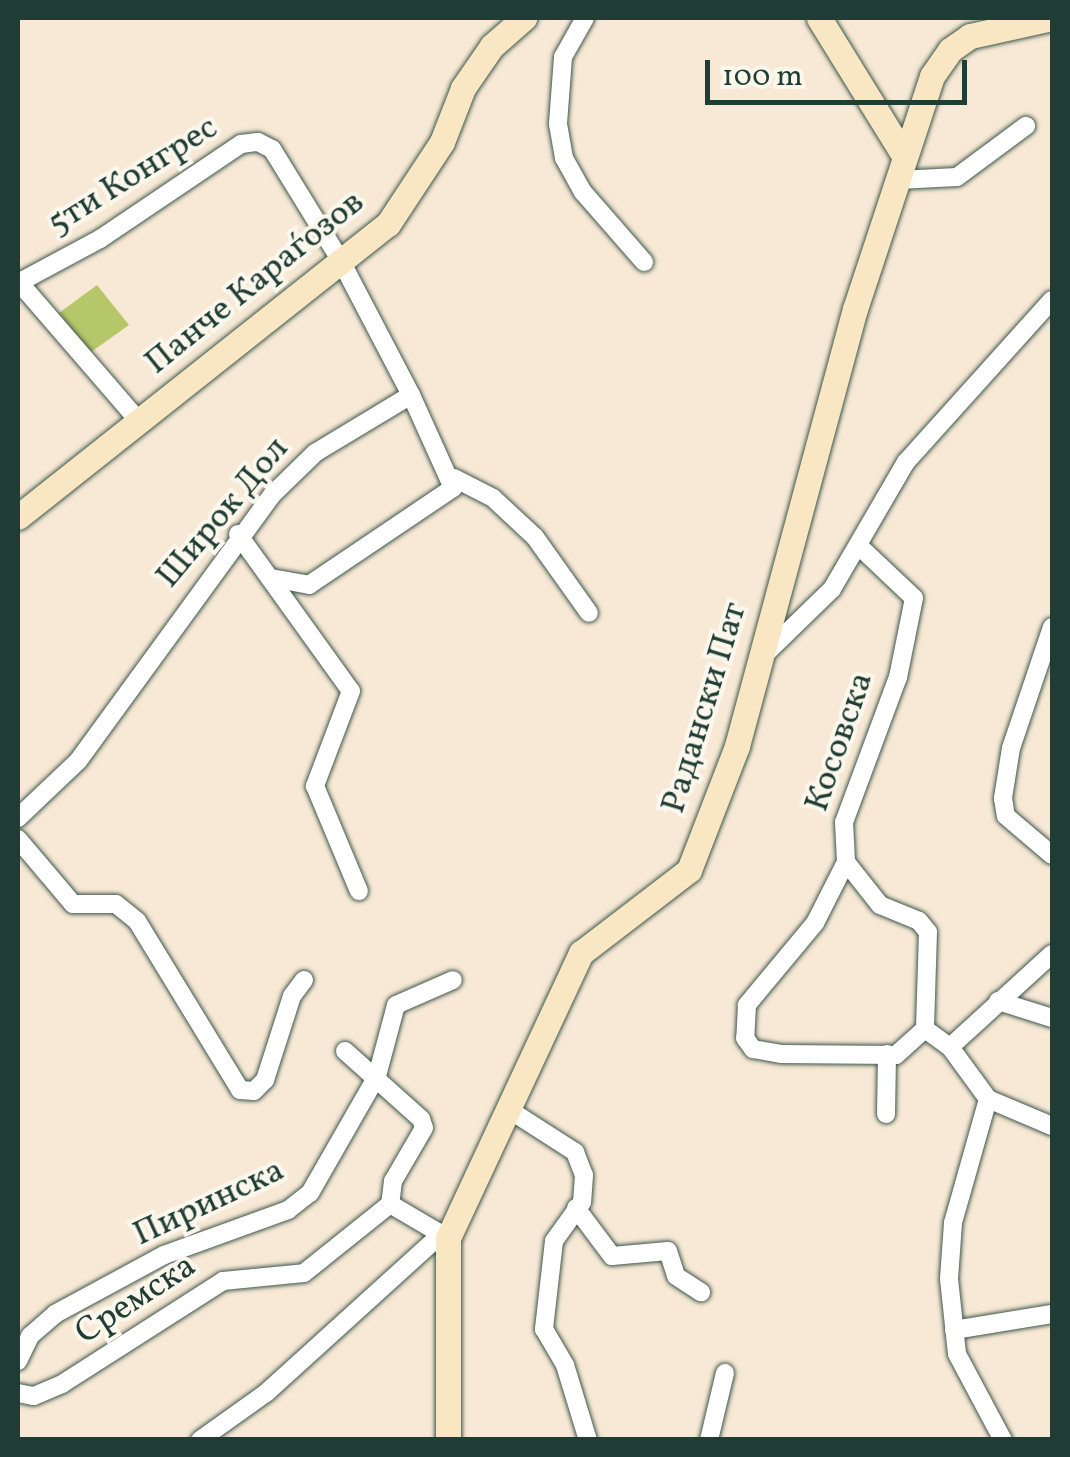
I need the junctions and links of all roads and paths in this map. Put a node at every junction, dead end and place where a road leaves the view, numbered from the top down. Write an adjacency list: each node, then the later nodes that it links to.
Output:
1 (524, 18): 8 (street, Панче Караѓозов)
2 (585, 18): 9 (street)
3 (818, 18): 6 (street)
4 (1052, 18): 6 (street, Радански Пат)
5 (1026, 126): 7 (street)
6 (903, 154): 7 (street, Радански Пат)
7 (898, 180): 21 (street, Радански Пат)
8 (342, 262): 10 (street, 5ти Конгрес); 12 (street); 13 (street, Панче Караѓозов)
9 (644, 262)
10 (18, 282): 13 (street)
11 (1052, 300): 17 (street)
12 (411, 394): 14 (street); 16 (street, Широк Дол)
13 (139, 421): 15 (street, Панче Караѓозов)
14 (454, 478): 18 (street); 19 (street)
15 (18, 517)
16 (238, 534): 18 (street); 22 (street, Широк Дол)
17 (860, 547): 21 (street); 25 (street, Косовска)
18 (271, 577): 26 (street)
19 (588, 613)
20 (1052, 627): 24 (street)
21 (756, 662): 38 (street, Радански Пат)
22 (18, 818)
23 (18, 839): 28 (street)
24 (1052, 855)
25 (846, 862): 32 (street, Косовска); 35 (street)
26 (358, 891)
27 (1052, 954): 30 (street)
28 (304, 980)
29 (453, 980): 36 (street, Пиринска)
30 (998, 1001): 31 (street); 33 (street)
31 (1052, 1018)
32 (925, 1029): 33 (street); 35 (street)
33 (950, 1046): 37 (street)
34 (344, 1051): 36 (street)
35 (887, 1054): 39 (street)
36 (378, 1076): 41 (street); 47 (street, Пиринска)
37 (988, 1099): 40 (street); 46 (street)
38 (508, 1109): 42 (street); 43 (street, Радански Пат)
39 (886, 1114)
40 (1052, 1126)
41 (390, 1204): 43 (street); 49 (street, Сремска)
42 (576, 1208): 44 (street); 52 (street)
43 (443, 1237): 50 (street); 51 (street, Радански Пат)
44 (700, 1292)
45 (1052, 1314): 46 (street)
46 (954, 1330): 54 (street)
47 (18, 1361)
48 (725, 1373): 53 (street)
49 (18, 1393)
50 (200, 1440)
51 (448, 1440)
52 (588, 1440)
53 (709, 1440)
54 (1003, 1440)

